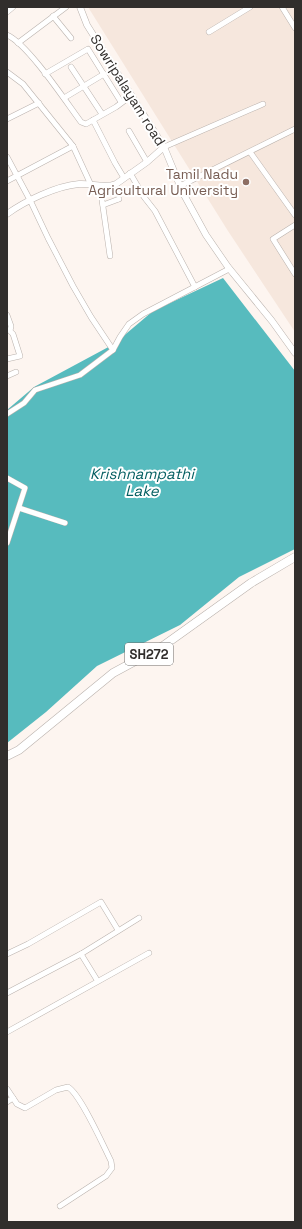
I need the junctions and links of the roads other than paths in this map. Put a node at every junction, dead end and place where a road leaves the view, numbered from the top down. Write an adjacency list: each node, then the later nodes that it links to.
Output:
1 (13, 7): 6 (street)
2 (66, 7): 7 (street)
3 (80, 7): 18 (street, Sowripalayam road)
4 (250, 7): 9 (street)
5 (282, 7): 8 (street)
6 (7, 12)
7 (53, 16): 11 (street); 12 (street)
8 (295, 28)
9 (209, 32)
10 (7, 35): 12 (street)
11 (71, 38)
12 (18, 43): 15 (street)
13 (71, 67): 17 (street)
14 (7, 72): 21 (street)
15 (45, 74): 16 (street); 19 (street)
16 (104, 74): 17 (street); 20 (street)
17 (84, 86): 19 (street); 23 (street)
18 (132, 95): 20 (street); 29 (street, Sowripalayam road)
19 (64, 98): 25 (street)
20 (121, 102): 23 (street)
21 (39, 103): 24 (street); 28 (street)
22 (263, 104): 29 (street)
23 (102, 114): 25 (street)
24 (7, 119)
25 (94, 120): 35 (street)
26 (295, 129): 30 (street)
27 (129, 132): 32 (street)
28 (73, 146): 34 (street); 37 (street)
29 (164, 147): 32 (street); 39 (street, Sowripalayam road)
30 (250, 152): 39 (street); 44 (street)
31 (7, 157): 34 (street)
32 (147, 162): 33 (street)
33 (130, 173): 35 (street); 49 (street)
34 (17, 176): 36 (street); 41 (street)
35 (124, 178): 38 (street)
36 (7, 181)
37 (91, 185): 38 (street); 41 (street)
38 (100, 186): 42 (street)
39 (180, 186): 47 (street, Sowripalayam road)
40 (119, 199): 42 (street)
41 (30, 200): 43 (street); 52 (street)
42 (103, 205): 46 (street)
43 (7, 214)
44 (295, 215)
45 (295, 225): 48 (street)
46 (110, 256)
47 (230, 269): 49 (street); 53 (street, Sowripalayam road)
48 (295, 274)
49 (195, 287): 52 (street)
50 (7, 315): 51 (street)
51 (8, 322): 54 (street)
52 (113, 350): 57 (street)
53 (295, 353)
54 (7, 359)
55 (16, 372): 56 (street)
56 (7, 376)
57 (7, 414)
58 (7, 478): 59 (street)
59 (19, 508): 60 (street); 61 (street)
60 (65, 523)
61 (7, 543)
62 (295, 557): 63 (main road, SH272)
63 (7, 756)
64 (139, 918): 65 (street)
65 (118, 930): 67 (street); 68 (street)
66 (149, 953): 69 (street)
67 (7, 954)
68 (81, 954): 69 (street); 70 (street)
69 (97, 980): 71 (street)
70 (7, 993)
71 (7, 1032)
72 (7, 1089): 73 (street)
73 (13, 1098): 74 (street); 75 (street)
74 (7, 1102)
75 (60, 1206)

